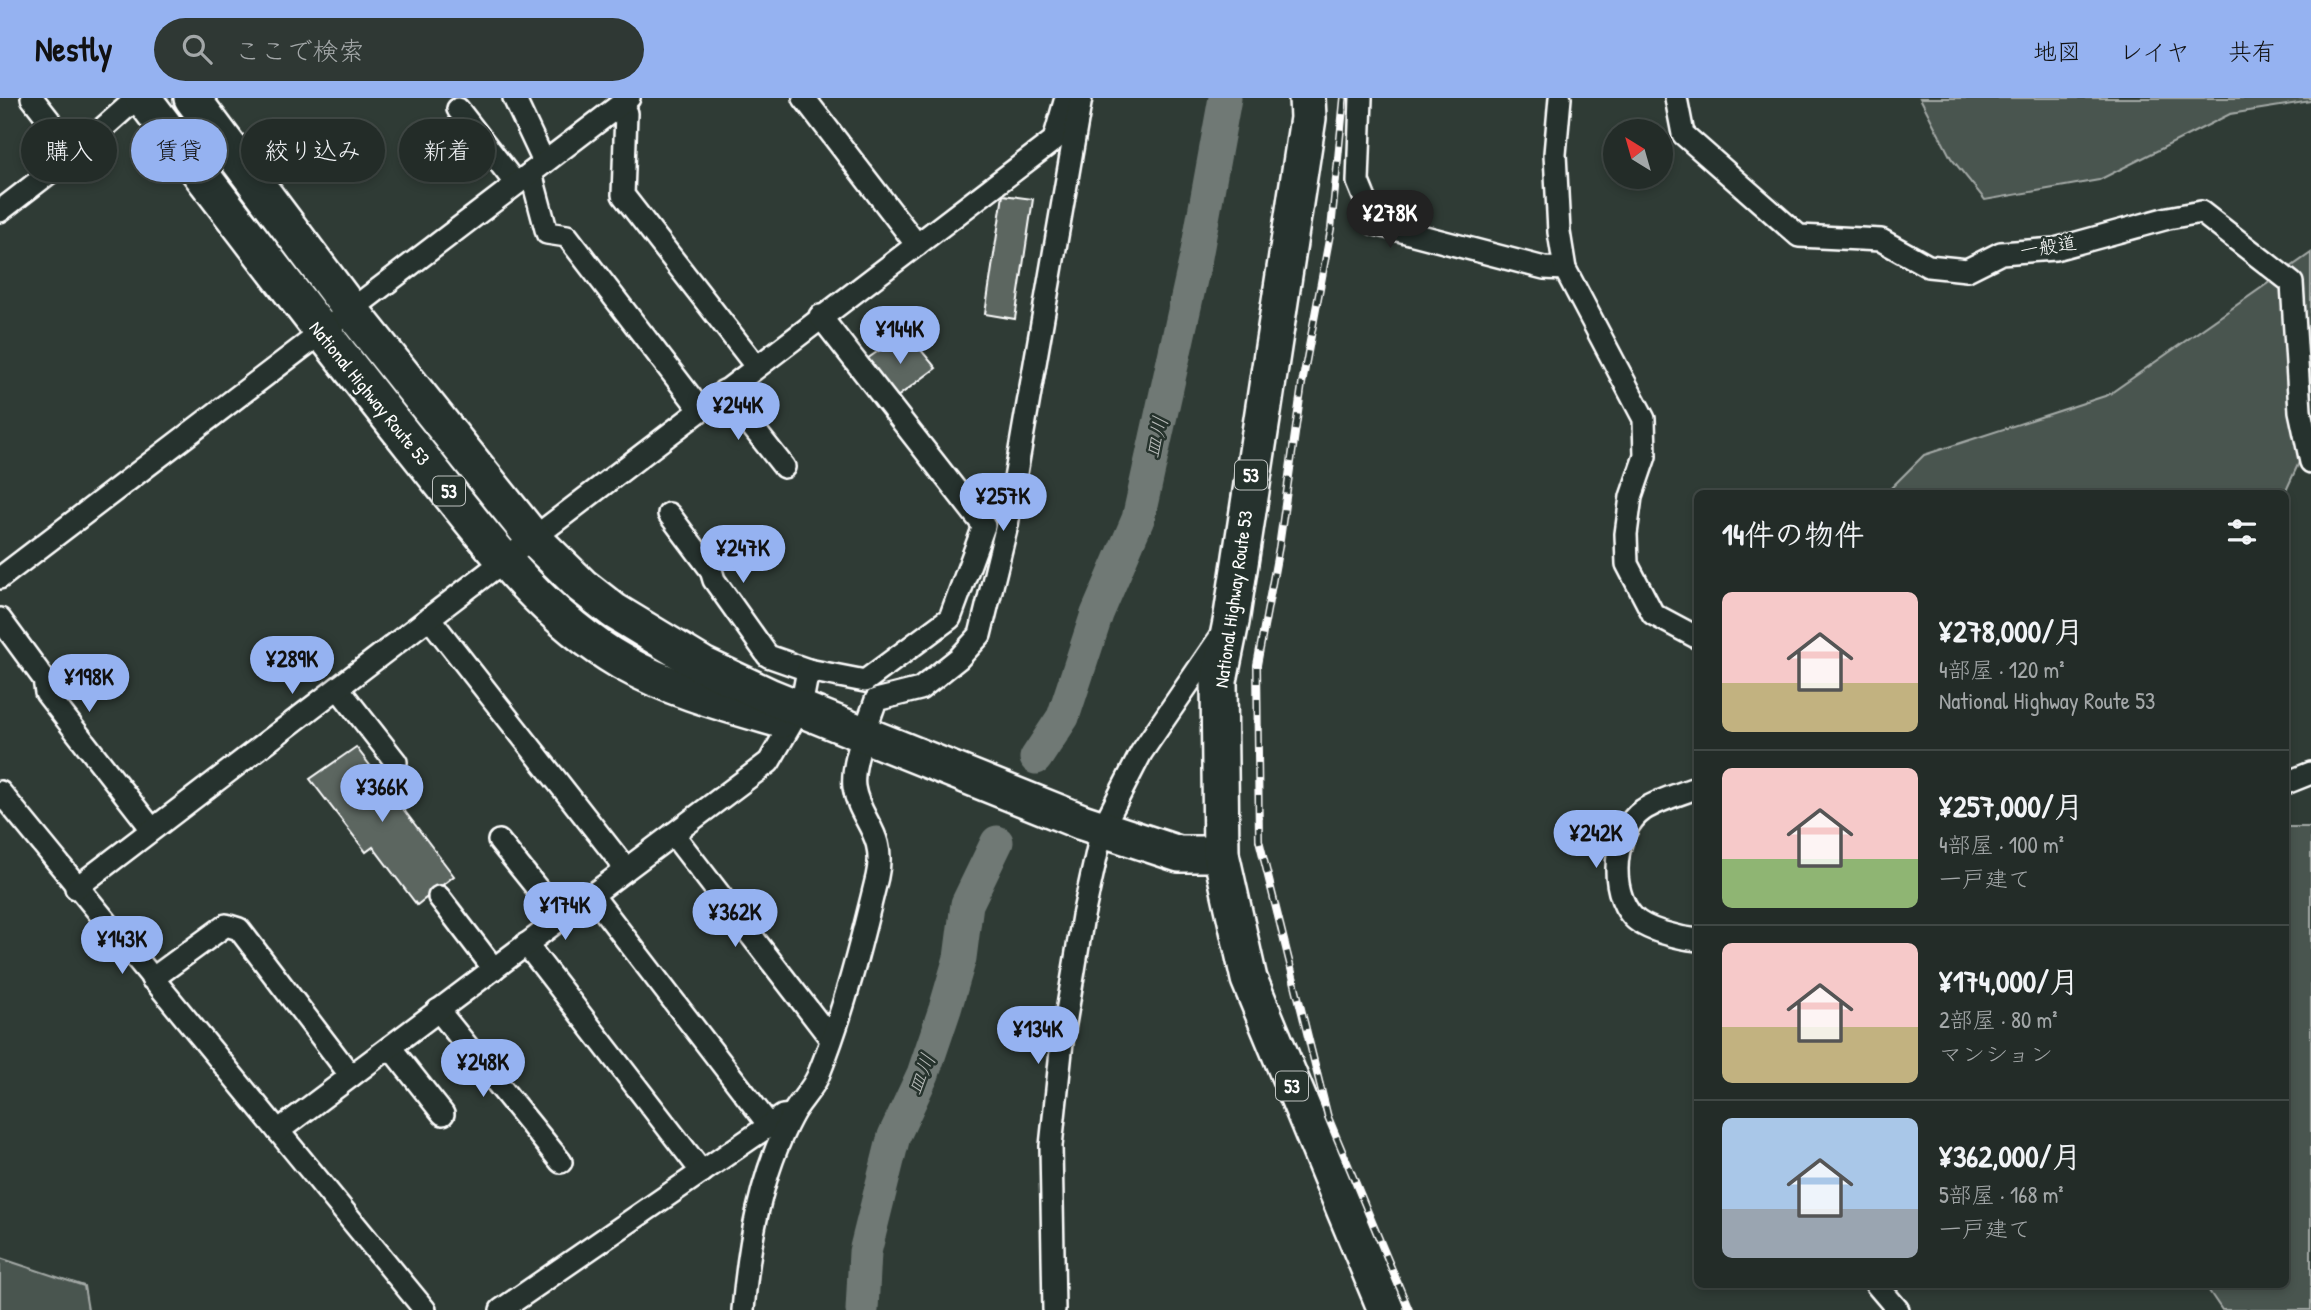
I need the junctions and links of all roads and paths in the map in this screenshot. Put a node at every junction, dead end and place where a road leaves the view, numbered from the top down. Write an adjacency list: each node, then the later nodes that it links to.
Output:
1 (32, 98): 15 (street)
2 (138, 98): 16 (street)
3 (143, 98): 26 (highway, National Highway Route 53 / 53)
4 (192, 98): 24 (highway, National Highway Route 53 / 53)
5 (514, 98): 19 (street)
6 (804, 98): 22 (street)
7 (1066, 98): 17 (street)
8 (1081, 98): 18 (street)
9 (1307, 98): 40 (highway, National Highway Route 53 / 53)
10 (1361, 98): 23 (street)
11 (1560, 98): 23 (street)
12 (1676, 98): 30 (street, 一般道)
13 (625, 101): 19 (street); 27 (street)
14 (458, 109): 19 (street)
15 (48, 119)
16 (114, 119)
17 (1054, 140): 18 (street); 22 (street)
18 (1071, 154): 33 (street)
19 (530, 173): 24 (street); 29 (street)
20 (38, 182): 21 (street)
21 (0, 211)
22 (917, 245): 25 (street)
23 (1565, 269): 41 (street)
24 (350, 309): 26 (street); 35 (highway, National Highway Route 53 / 53)
25 (820, 316): 27 (street); 34 (street)
26 (321, 332): 36 (highway, National Highway Route 53 / 53); 37 (street)
27 (756, 366): 28 (street)
28 (724, 391): 29 (street); 31 (street)
29 (700, 409): 35 (street)
30 (2311, 462)
31 (784, 467)
32 (669, 514): 42 (street)
33 (1007, 525): 34 (street); 45 (street)
34 (984, 526): 42 (street)
35 (533, 538): 36 (street); 44 (highway, National Highway Route 53 / 53)
36 (503, 559): 38 (street); 44 (highway, National Highway Route 53 / 53)
37 (0, 578)
38 (430, 618): 43 (street); 56 (street)
39 (0, 619): 52 (street)
40 (1231, 622): 51 (street); 55 (highway, National Highway Route 53 / 53)
41 (1694, 636)
42 (808, 670): 44 (street)
43 (338, 688): 46 (street); 52 (street)
44 (796, 715): 45 (highway, National Highway Route 53 / 53); 53 (street)
45 (874, 738): 51 (highway, National Highway Route 53 / 53); 66 (street)
46 (396, 762)
47 (2311, 773): 48 (street)
48 (2289, 782)
49 (1694, 789): 61 (street)
50 (0, 792): 57 (street)
51 (1092, 826): 55 (highway, National Highway Route 53 / 53); 79 (street)
52 (152, 830): 57 (street)
53 (673, 834): 56 (street); 66 (street)
54 (499, 841): 60 (street)
55 (1221, 854): 80 (highway, National Highway Route 53 / 53)
56 (626, 869): 58 (street)
57 (76, 888): 64 (street)
58 (592, 895): 60 (street); 71 (street)
59 (439, 897): 63 (street)
60 (561, 918): 62 (street)
61 (1694, 939)
62 (526, 944): 63 (street); 74 (street)
63 (494, 969): 65 (street)
64 (152, 979): 68 (street); 72 (street)
65 (438, 1010): 67 (street); 73 (street)
66 (831, 1039): 70 (street)
67 (390, 1047): 68 (street); 69 (street)
68 (351, 1076): 72 (street)
69 (443, 1114)
70 (792, 1115): 71 (street); 78 (street)
71 (769, 1125): 74 (street)
72 (278, 1131): 76 (street)
73 (561, 1162)
74 (702, 1172): 77 (street)
75 (1879, 1288): 81 (street)
76 (425, 1310)
77 (501, 1310)
78 (743, 1310)
79 (1054, 1310)
80 (1386, 1310)
81 (1898, 1310)

